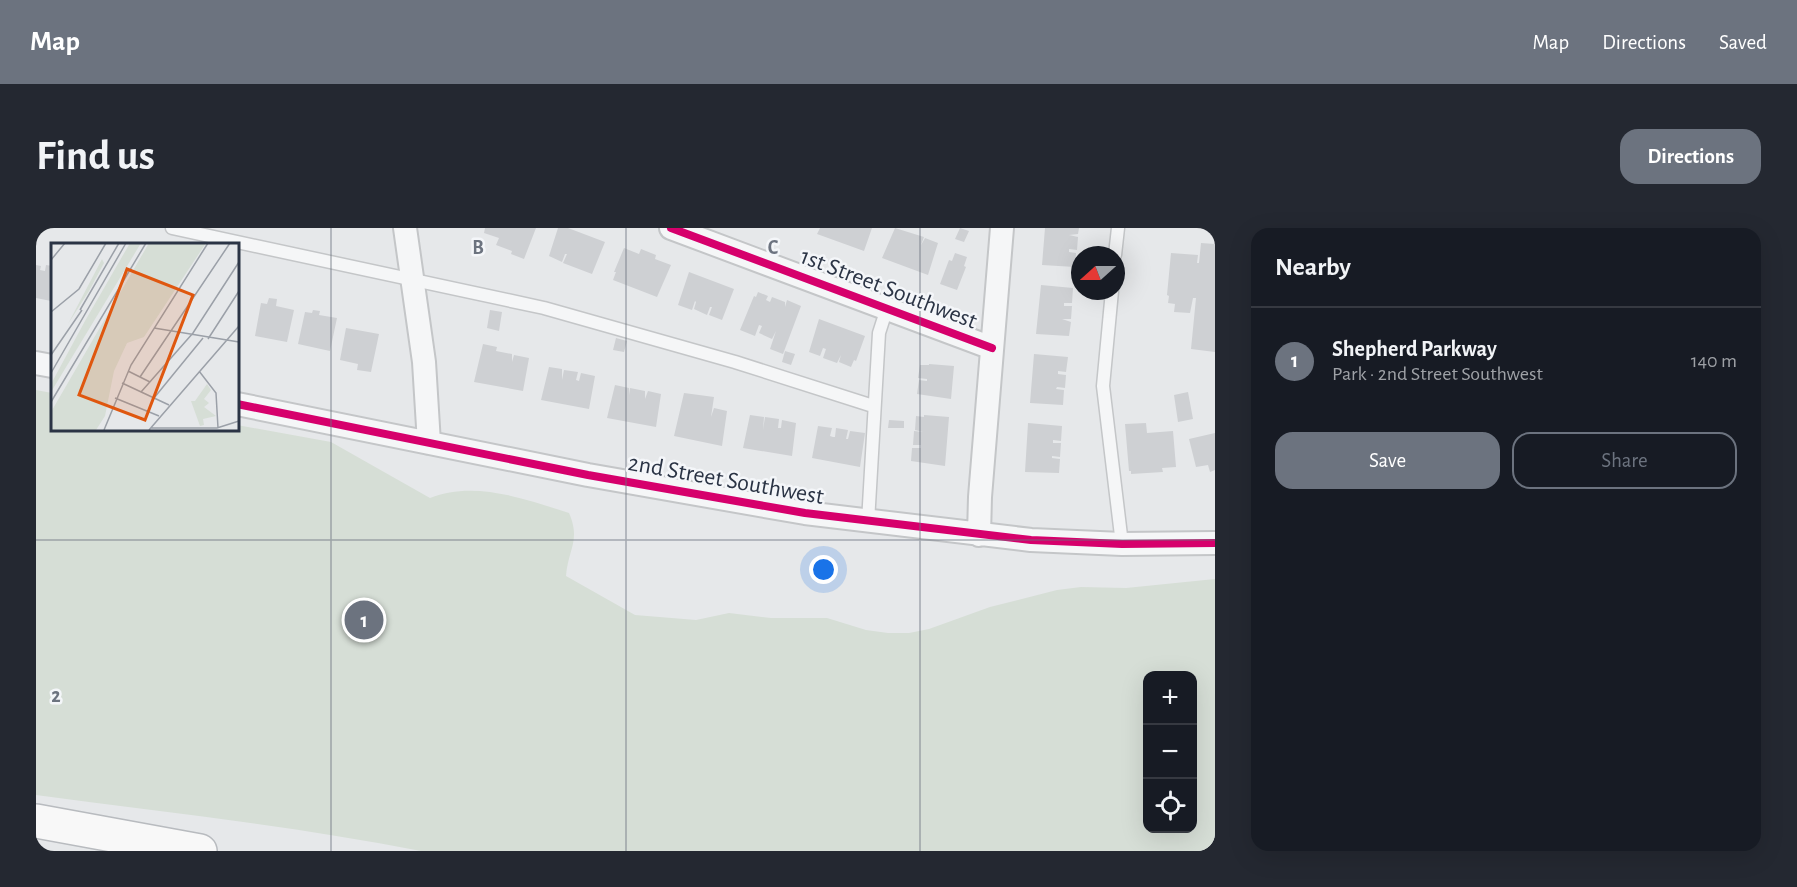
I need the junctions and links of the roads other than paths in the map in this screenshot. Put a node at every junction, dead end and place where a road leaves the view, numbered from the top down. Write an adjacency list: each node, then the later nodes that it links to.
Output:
1 (172, 228): 7 (lane)
2 (405, 228): 7 (street)
3 (671, 228): 9 (street, 1st Street Southwest)
4 (1002, 228): 10 (street)
5 (1118, 228): 6 (lane)
6 (1116, 246)
7 (413, 279): 14 (lane); 15 (street)
8 (1111, 300): 19 (lane)
9 (887, 308): 10 (street, 1st Street Southwest); 14 (lane)
10 (992, 348): 17 (street)
11 (36, 363): 12 (street)
12 (51, 366)
13 (238, 404): 15 (street, 2nd Street Southwest)
14 (873, 406): 16 (lane)
15 (429, 443): 16 (street, 2nd Street Southwest)
16 (868, 522): 17 (street, 2nd Street Southwest)
17 (979, 535): 19 (street, 2nd Street Southwest)
18 (1215, 543): 19 (street, 2nd Street Southwest)
19 (1122, 544)
20 (36, 821): 21 (highway)
21 (200, 851)

